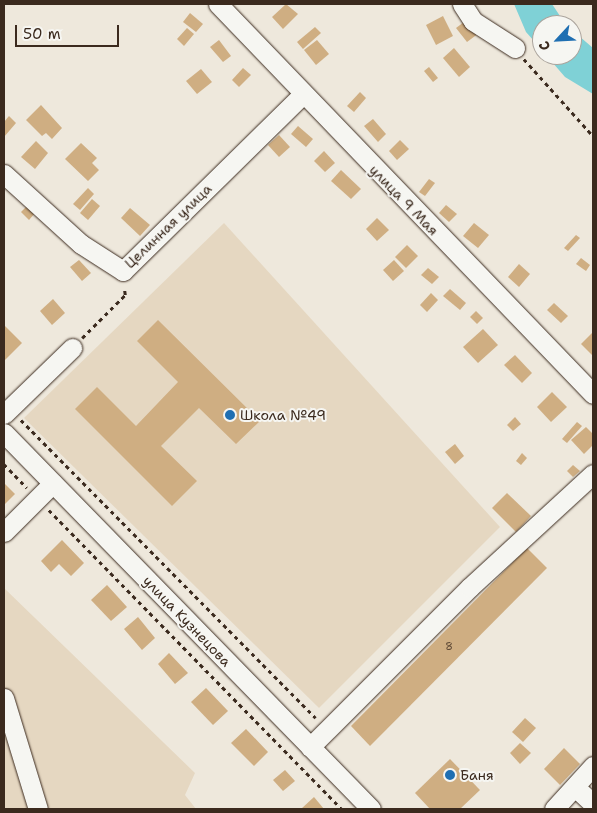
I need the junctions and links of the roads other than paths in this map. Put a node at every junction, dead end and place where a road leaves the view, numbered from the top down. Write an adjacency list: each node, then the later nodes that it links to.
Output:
1 (218, 4): 4 (street, улица 9 Мая)
2 (462, 4): 3 (street)
3 (514, 48)
4 (302, 95): 5 (street, Целинная улица); 7 (street, улица 9 Мая)
5 (4, 174)
6 (72, 348): 8 (street)
7 (593, 394)
8 (7, 411)
9 (4, 433): 11 (street, улица Кузнецова)
10 (593, 474): 14 (street)
11 (53, 483): 12 (street); 14 (street, улица Кузнецова)
12 (4, 532)
13 (4, 698): 15 (street)
14 (310, 747): 20 (street, улица Кузнецова)
15 (12, 749): 19 (street)
16 (593, 766): 17 (street)
17 (575, 787): 18 (street); 21 (street)
18 (593, 804)
19 (38, 809)
20 (371, 809)
21 (554, 809)

